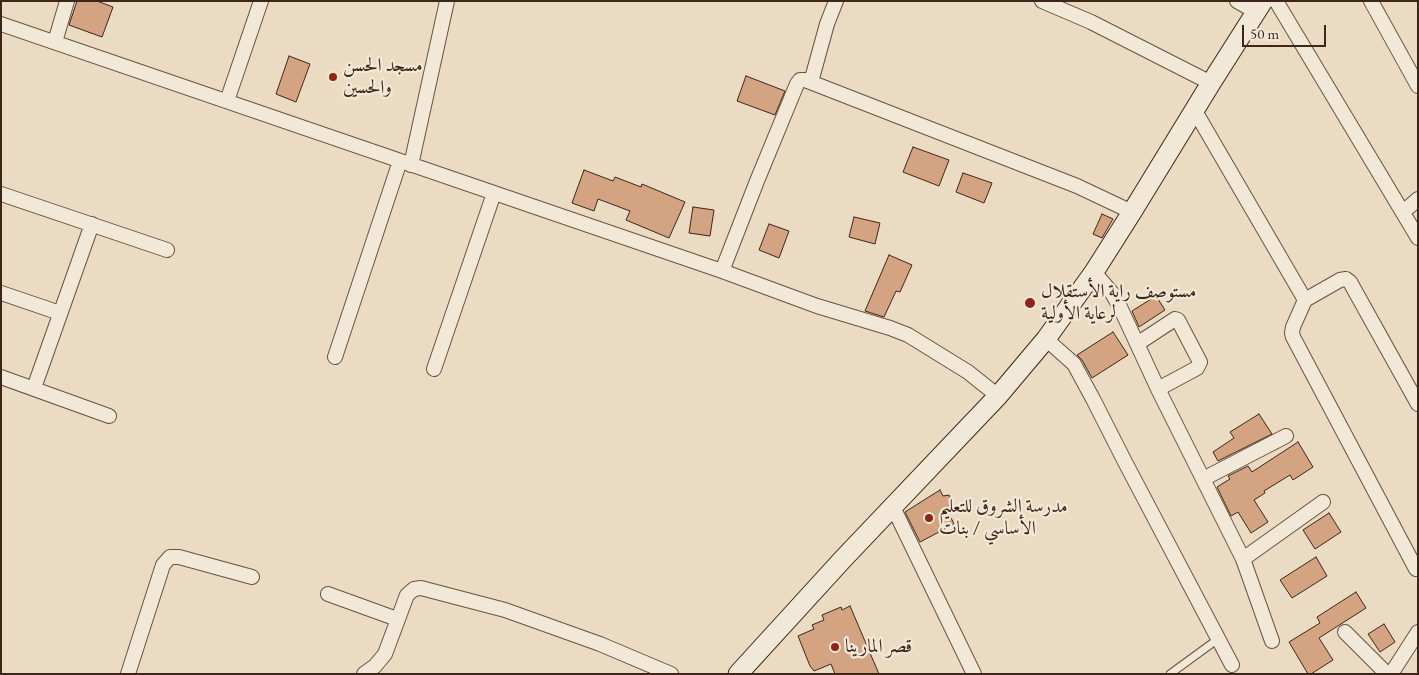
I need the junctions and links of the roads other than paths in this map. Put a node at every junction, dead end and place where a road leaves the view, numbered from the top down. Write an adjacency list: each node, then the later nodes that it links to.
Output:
1 (67, 1): 11 (street)
2 (260, 1): 16 (street)
3 (447, 1): 18 (street)
4 (836, 1): 13 (street)
5 (1042, 1): 14 (street)
6 (1237, 1): 9 (street)
7 (1276, 1): 23 (street)
8 (1371, 1): 12 (street)
9 (1260, 7): 14 (main road)
10 (1, 24): 11 (street)
11 (55, 42): 16 (street)
12 (1413, 65): 15 (street)
13 (811, 82): 22 (street); 27 (street)
14 (1210, 84): 17 (main road)
15 (1418, 86)
16 (227, 101): 18 (street)
17 (1195, 111): 22 (main road); 30 (street)
18 (406, 163): 19 (street); 34 (street)
19 (494, 193): 27 (street); 35 (street)
20 (1, 194): 24 (street)
21 (1418, 199): 23 (street)
22 (1132, 212): 28 (main road)
23 (1403, 212): 25 (street)
24 (92, 224): 26 (street); 31 (street)
25 (1418, 238)
26 (167, 250)
27 (722, 271): 39 (street)
28 (1094, 272): 32 (main road); 33 (street)
29 (1, 293): 31 (street)
30 (1305, 300): 40 (street); 47 (street)
31 (60, 313): 37 (street)
32 (1046, 339): 39 (main road); 53 (street)
33 (1137, 344): 38 (street); 38 (street)
34 (335, 357)
35 (434, 369)
36 (1, 377): 37 (street)
37 (34, 388): 41 (street)
38 (1158, 389): 43 (street)
39 (998, 396): 45 (main road)
40 (1418, 404)
41 (109, 416)
42 (1286, 436): 43 (street)
43 (1203, 479): 46 (street)
44 (1323, 502): 46 (street)
45 (893, 507): 59 (main road); 60 (street)
46 (1243, 559): 54 (street)
47 (1416, 569)
48 (252, 577): 56 (street)
49 (328, 594): 50 (street)
50 (397, 619): 57 (street); 58 (street)
51 (1345, 632): 62 (street)
52 (1418, 632): 63 (street)
53 (1218, 639): 55 (street); 61 (lane)
54 (1272, 642)
55 (1232, 665)
56 (128, 674)
57 (364, 674)
58 (671, 674)
59 (738, 674)
60 (974, 674)
61 (1170, 674)
62 (1387, 674)
63 (1391, 674)

